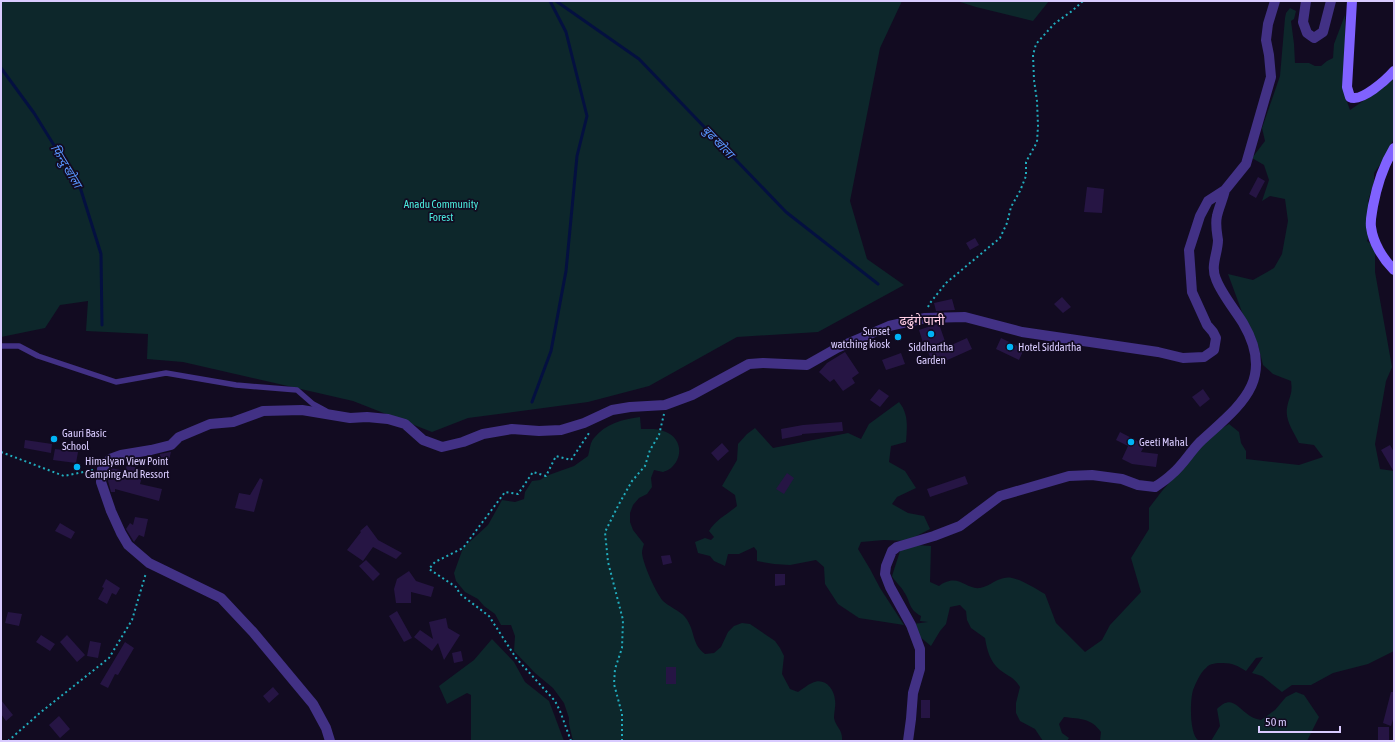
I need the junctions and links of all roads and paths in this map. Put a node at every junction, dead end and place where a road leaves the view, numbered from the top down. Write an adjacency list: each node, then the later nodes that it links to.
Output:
1 (1083, 1): 10 (path)
2 (1275, 1): 8 (street)
3 (1306, 1): 4 (street)
4 (1331, 1)
5 (1352, 1): 6 (main road)
6 (1394, 71)
7 (1394, 148): 9 (main road)
8 (1225, 190): 10 (street); 22 (street)
9 (1394, 270)
10 (925, 318): 12 (street)
11 (1, 346): 13 (lane)
12 (665, 405): 13 (street); 21 (path)
13 (337, 417): 16 (street)
14 (595, 429): 20 (path)
15 (1, 452): 16 (path)
16 (102, 469): 17 (street)
17 (149, 563): 18 (path); 19 (street)
18 (8, 741)
19 (330, 741)
20 (571, 741)
21 (622, 741)
22 (908, 741)

